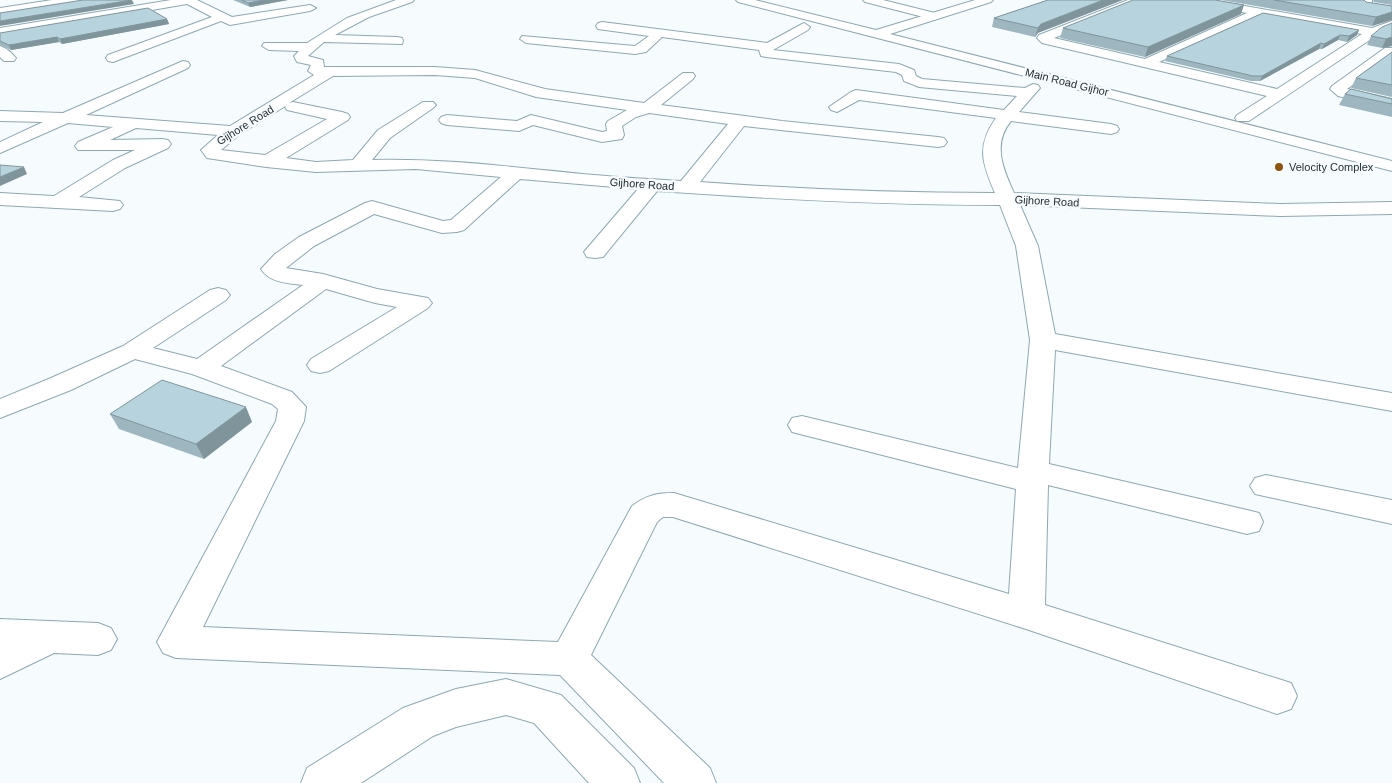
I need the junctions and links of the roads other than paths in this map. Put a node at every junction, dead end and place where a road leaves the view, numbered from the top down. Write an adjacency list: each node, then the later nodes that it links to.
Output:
1 (17, 0): 14 (street)
2 (134, 0): 20 (street)
3 (189, 0): 20 (street); 30 (street)
4 (408, 0): 19 (street)
5 (742, 0): 39 (street, Main Road Gijhor)
6 (766, 0): 39 (street, Main Road Gijhor)
7 (869, 0): 17 (street)
8 (898, 0): 17 (street)
9 (963, 0): 24 (street)
10 (987, 0): 27 (street)
11 (1138, 0): 52 (street)
12 (1191, 0): 25 (street)
13 (1360, 0): 22 (street)
14 (0, 2)
15 (76, 3): 23 (street); 28 (street)
16 (364, 3): 19 (street)
17 (885, 4): 24 (street)
18 (237, 6): 21 (street)
19 (390, 6): 31 (street)
20 (148, 7): 28 (street); 33 (street)
21 (312, 9): 30 (street)
22 (1392, 10)
23 (0, 12)
24 (922, 12): 27 (street); 39 (street)
25 (1260, 12): 41 (street); 52 (street)
26 (21, 15): 35 (street)
27 (935, 16): 39 (street)
28 (93, 17): 32 (street)
29 (335, 17): 31 (street)
30 (222, 18): 51 (street)
31 (354, 20): 43 (street)
32 (69, 21): 35 (street); 38 (street)
33 (169, 22)
34 (1390, 23): 41 (street)
35 (37, 26): 40 (street)
36 (602, 26): 42 (street)
37 (804, 27): 48 (street)
38 (83, 30)
39 (875, 30): 66 (street, Main Road Gijhor); 77 (street, Main Road Gijhor)
40 (0, 32)
41 (1373, 32): 46 (street)
42 (658, 34): 44 (street); 48 (street)
43 (323, 38): 45 (street); 49 (street)
44 (526, 39)
45 (397, 41)
46 (1354, 44): 50 (street); 56 (street)
47 (269, 46): 49 (street)
48 (769, 47): 63 (street)
49 (310, 48): 54 (street)
50 (1391, 51): 58 (street)
51 (113, 58)
52 (1146, 63): 56 (street)
53 (183, 65): 65 (street)
54 (332, 71): 57 (street); 72 (street, Gijhore Road)
55 (688, 76): 62 (street)
56 (1279, 94): 66 (street)
57 (575, 98): 62 (street); 68 (street)
58 (1392, 104)
59 (428, 105): 78 (street)
60 (293, 107): 76 (street)
61 (837, 107): 63 (street)
62 (647, 108): 68 (street); 69 (street)
63 (1009, 115): 71 (street); 83 (street)
64 (0, 116): 65 (street)
65 (62, 118): 70 (street); 74 (street)
66 (1243, 118): 75 (street, Main Road Gijhor)
67 (446, 120): 68 (street)
68 (531, 120)
69 (740, 120): 73 (street); 81 (street)
70 (132, 124): 72 (street); 84 (street)
71 (1111, 129)
72 (233, 131): 76 (street, Gijhore Road)
73 (938, 142)
74 (0, 148)
75 (1392, 155)
76 (266, 162): 78 (street, Gijhore Road)
77 (1392, 166)
78 (357, 167): 79 (street, Gijhore Road)
79 (516, 173): 80 (street, Gijhore Road); 88 (street)
80 (653, 184): 81 (street, Gijhore Road); 87 (street)
81 (686, 187): 83 (street, Gijhore Road)
82 (0, 199): 84 (street)
83 (1008, 199): 86 (street, Gijhore Road); 90 (street)
84 (58, 202): 85 (street)
85 (114, 205)
86 (1392, 208)
87 (595, 252)
88 (324, 281): 92 (street); 93 (street)
89 (218, 295): 91 (street)
90 (1043, 340): 94 (street); 97 (street)
91 (132, 351): 93 (street); 95 (street)
92 (320, 365)
93 (200, 368): 105 (street)
94 (1392, 402)
95 (0, 409)
96 (802, 424): 97 (street)
97 (1032, 476): 100 (street); 101 (street)
98 (1266, 486): 99 (street)
99 (1392, 512)
100 (1247, 522)
101 (1026, 614): 105 (street); 107 (street)
102 (0, 635): 103 (street)
103 (50, 637): 104 (street); 106 (street)
104 (98, 639)
105 (568, 659): 110 (street)
106 (0, 662)
107 (1277, 696)
108 (323, 783): 109 (street)
109 (618, 783)
110 (694, 783)

